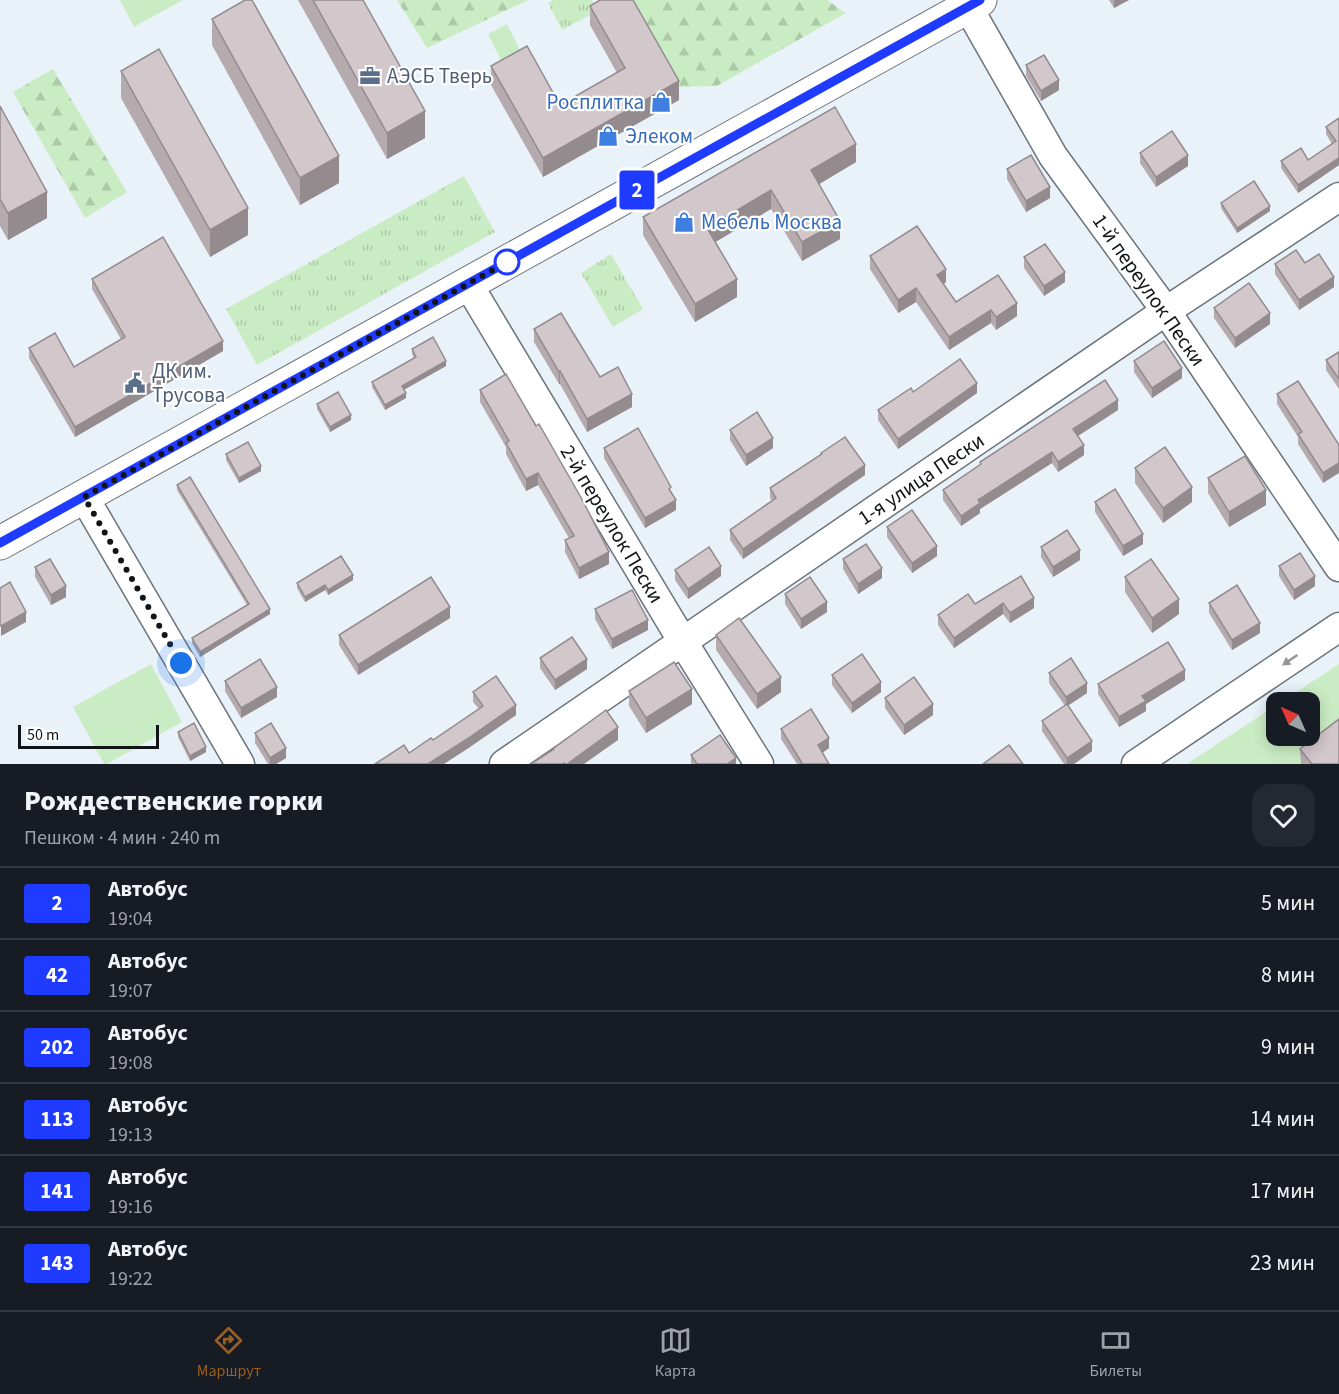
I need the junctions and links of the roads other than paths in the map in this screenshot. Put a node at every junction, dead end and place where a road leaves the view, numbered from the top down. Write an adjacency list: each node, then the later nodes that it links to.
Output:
1 (974, 3): 3 (main road); 4 (street, 1-й переулок Пески)
2 (1339, 197): 4 (street, 1-я улица Пески)
3 (468, 284): 5 (main road); 9 (street, 2-й переулок Пески)
4 (1166, 311): 7 (street, 1-й переулок Пески); 9 (street, 1-я улица Пески)
5 (84, 497): 6 (main road); 10 (street)
6 (0, 543)
7 (1339, 567)
8 (1339, 627): 13 (street, one-way to 13)
9 (683, 642): 11 (street, 1-я улица Пески); 12 (street, 2-й переулок Пески)
10 (240, 764)
11 (504, 764)
12 (759, 764)
13 (1136, 764)

